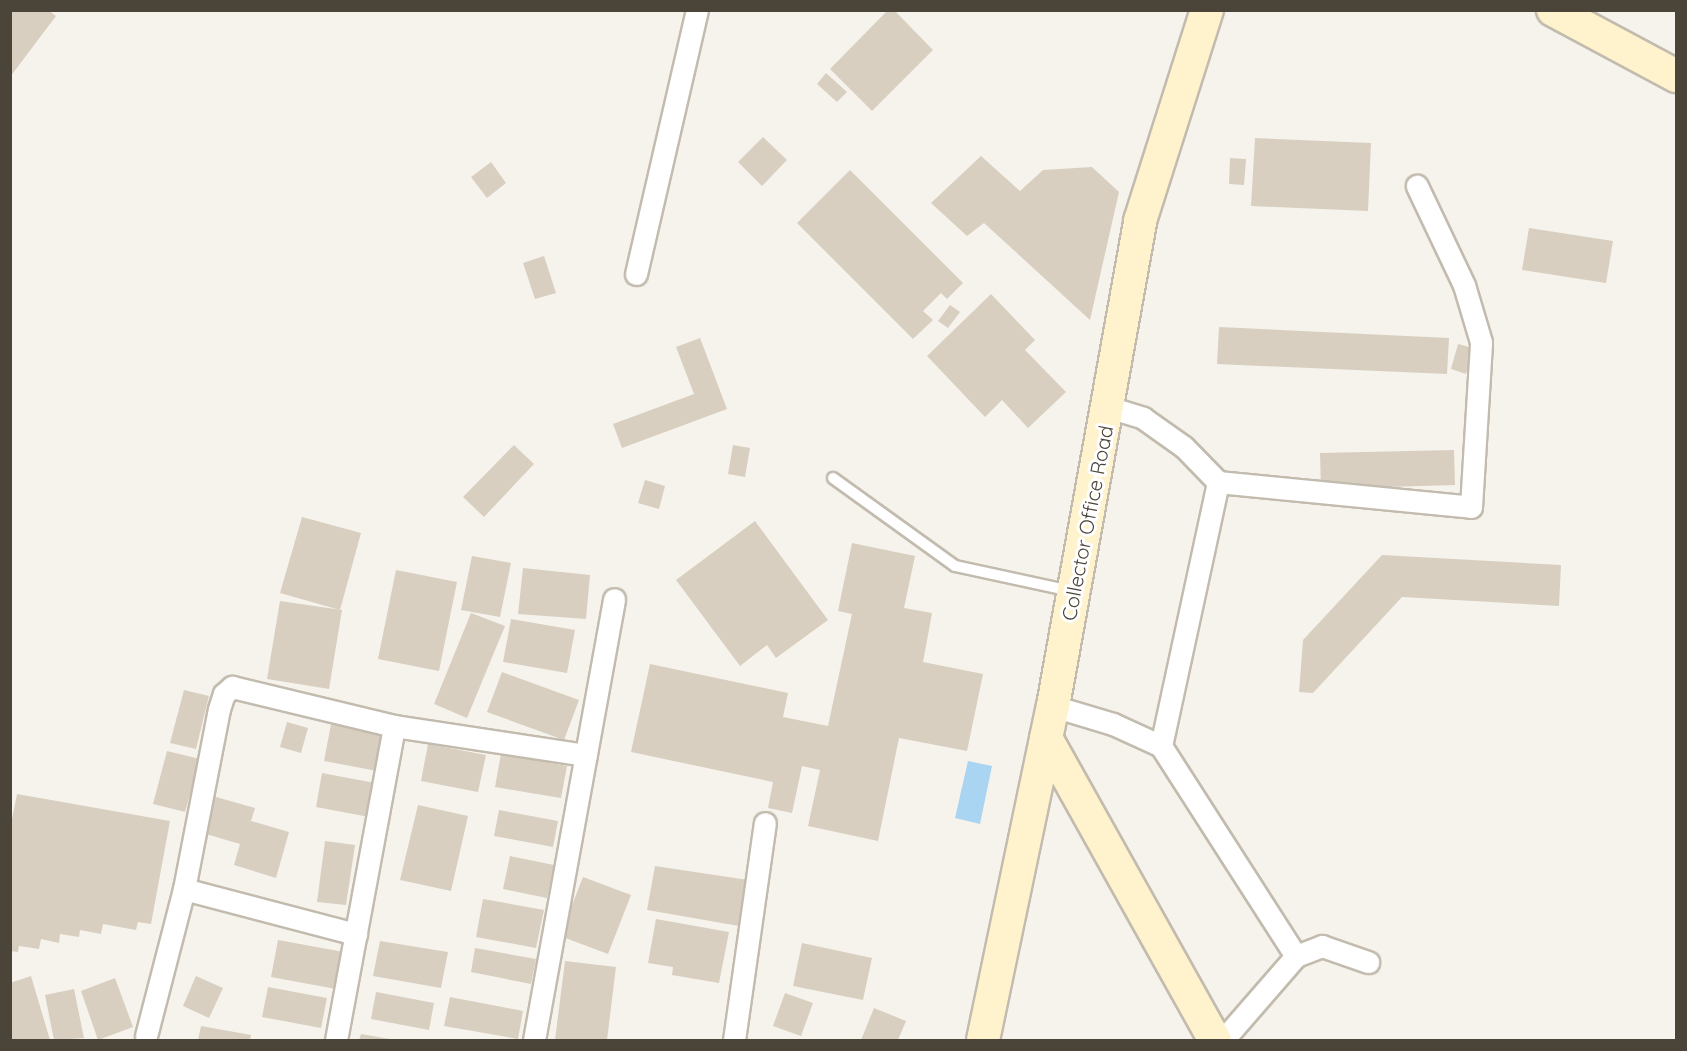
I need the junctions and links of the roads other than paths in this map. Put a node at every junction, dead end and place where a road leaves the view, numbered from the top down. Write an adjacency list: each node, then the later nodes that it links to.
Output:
1 (697, 10): 6 (street)
2 (1553, 10): 4 (main road)
3 (1208, 12): 7 (main road, Collector Office Road)
4 (1677, 76)
5 (1417, 186): 9 (street)
6 (636, 274)
7 (1108, 407): 9 (street); 10 (main road, Collector Office Road)
8 (833, 478): 10 (lane)
9 (1218, 482): 15 (street)
10 (1074, 592): 12 (main road, Collector Office Road)
11 (614, 599): 16 (street)
12 (1053, 706): 14 (main road, Collector Office Road); 15 (street)
13 (394, 726): 16 (street); 18 (street); 19 (street)
14 (1046, 738): 26 (main road, Collector Office Road); 27 (main road)
15 (1161, 746): 20 (street)
16 (586, 755): 24 (street)
17 (765, 823): 25 (street)
18 (183, 889): 19 (street); 22 (street)
19 (356, 934): 23 (street)
20 (1296, 956): 21 (street); 28 (street)
21 (1368, 962)
22 (140, 1039)
23 (336, 1041)
24 (534, 1041)
25 (734, 1041)
26 (983, 1041)
27 (1215, 1041)
28 (1223, 1041)

